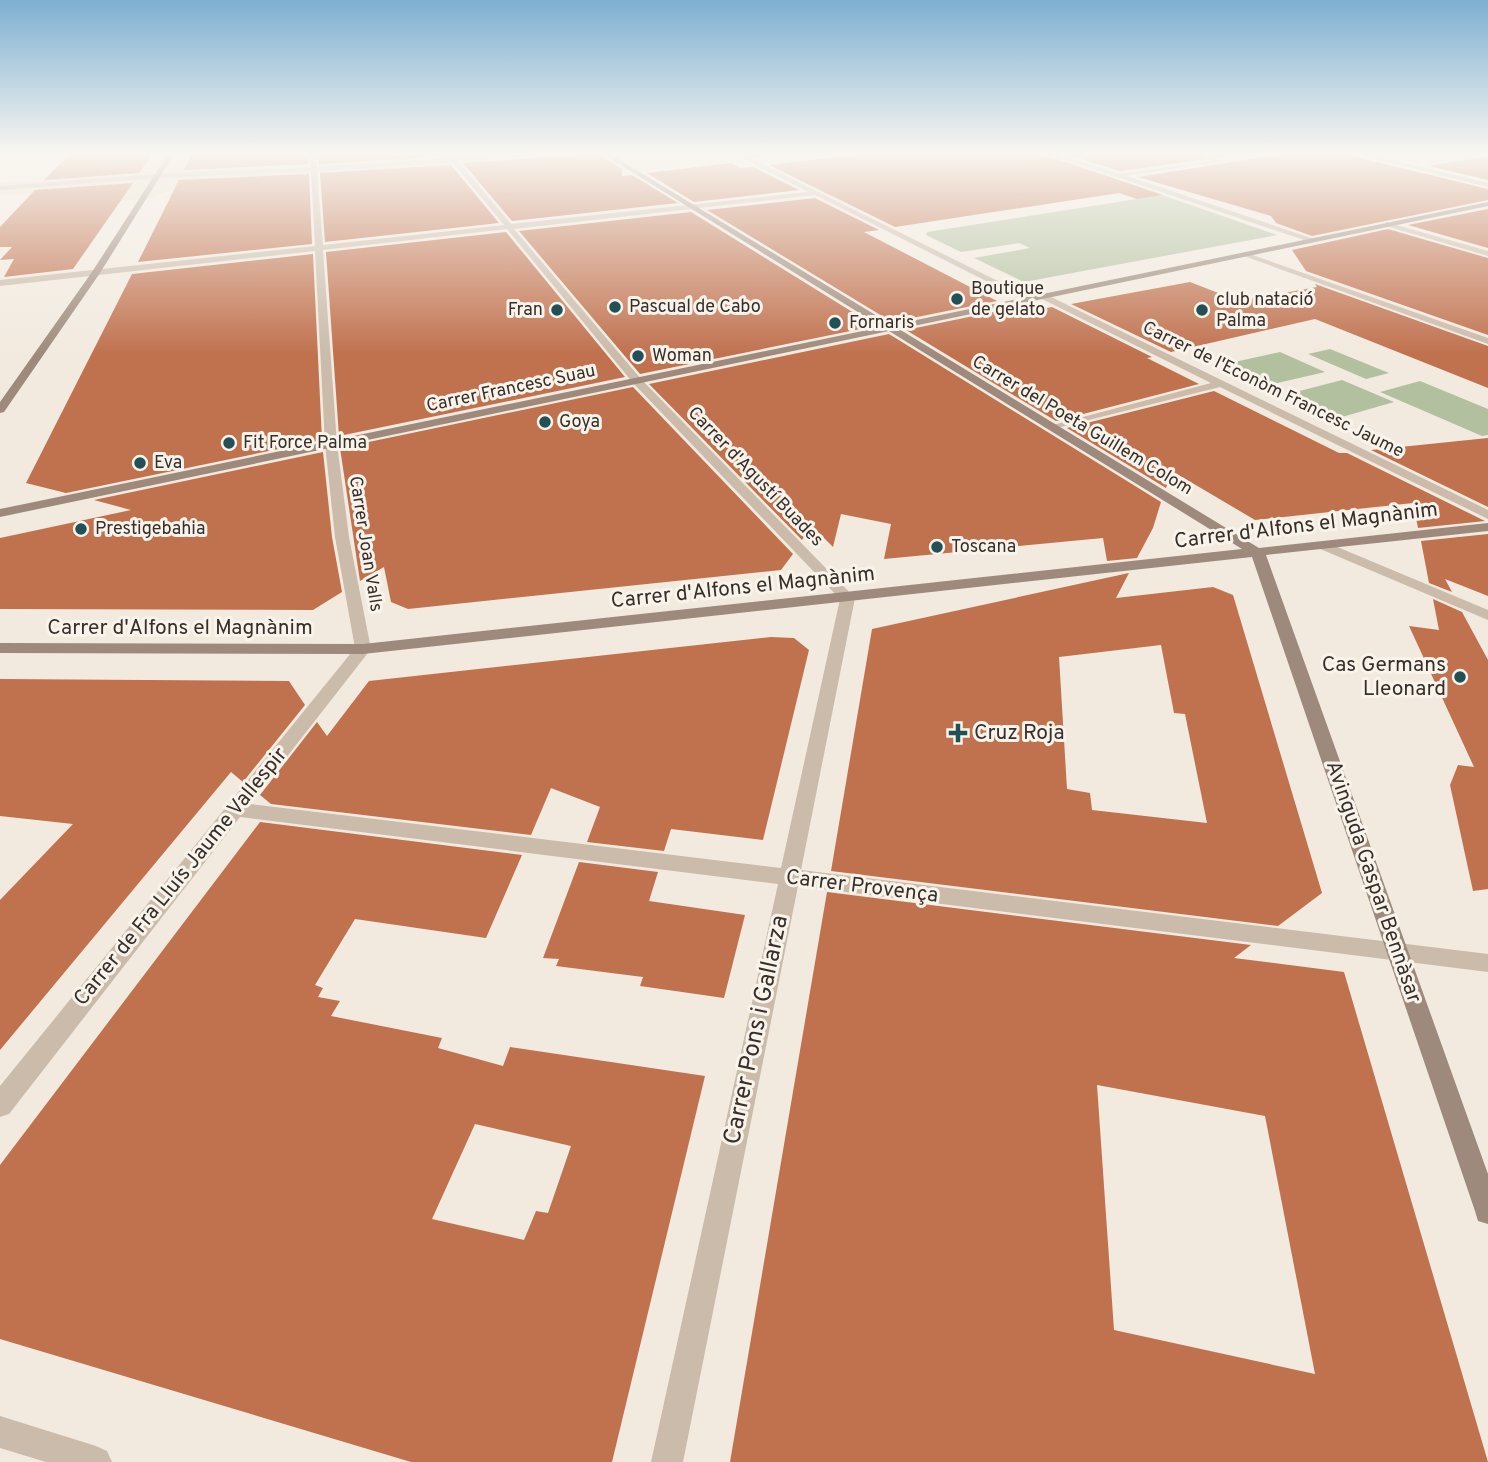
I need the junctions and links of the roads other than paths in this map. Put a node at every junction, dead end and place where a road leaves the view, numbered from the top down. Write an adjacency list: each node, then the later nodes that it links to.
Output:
1 (130, 219): 15 (street)
2 (317, 219): 12 (street, Carrer Joan Valls)
3 (503, 219): 10 (street, Carrer d'Agustí Buades)
4 (585, 219): 10 (street)
5 (711, 219): 19 (street, Carrer del Poeta Guillem Colom)
6 (869, 219): 18 (street)
7 (1250, 219): 11 (street)
8 (1413, 219): 9 (street, Carrer Francesc Suau)
9 (1389, 224): 11 (street, Carrer Francesc Suau); 14 (street)
10 (510, 227): 12 (street); 21 (street, Carrer d'Agustí Buades)
11 (1312, 240): 13 (street, Carrer Francesc Suau)
12 (319, 248): 15 (street); 25 (street, Carrer Joan Valls)
13 (1247, 254): 17 (street, Carrer Francesc Suau); 20 (street)
14 (1488, 254)
15 (96, 273): 16 (street); 23 (street)
16 (0, 283)
17 (1043, 296): 18 (street, Carrer Francesc Suau); 22 (street, Carrer de l'Econòm Francesc Jaume)
18 (1029, 299): 19 (street, Carrer Francesc Suau)
19 (887, 328): 21 (street, Carrer Francesc Suau); 24 (street, Carrer del Poeta Guillem Colom)
20 (1488, 341)
21 (637, 381): 25 (street, Carrer Francesc Suau); 31 (street, Carrer d'Agustí Buades)
22 (1219, 384): 24 (street); 27 (street, Carrer de l'Econòm Francesc Jaume)
23 (0, 410)
24 (1053, 428): 30 (street, Carrer del Poeta Guillem Colom)
25 (331, 444): 26 (street, Carrer Francesc Suau); 34 (street, Carrer Joan Valls)
26 (0, 513)
27 (1488, 514)
28 (1488, 527): 29 (street, Carrer d'Alfons el Magnànim)
29 (1323, 545): 30 (street, Carrer d'Alfons el Magnànim); 32 (street)
30 (1258, 553): 31 (street, Carrer d'Alfons el Magnànim); 37 (street, Avinguda Gaspar Bennàsar)
31 (848, 598): 34 (street, Carrer d'Alfons el Magnànim); 36 (street, Carrer Pons i Gallarza)
32 (1488, 615)
33 (0, 648): 34 (street, Carrer d'Alfons el Magnànim)
34 (363, 649): 35 (street, Carrer de Fra Lluís Jaume Vallespir)
35 (235, 809): 36 (street, Carrer Provença); 39 (street, Carrer de Fra Lluís Jaume Vallespir)
36 (789, 878): 37 (street, Carrer Provença); 43 (street, Carrer Pons i Gallarza)
37 (1398, 952): 38 (street, Carrer Provença); 40 (street, Avinguda Gaspar Bennàsar)
38 (1488, 963)
39 (0, 1105)
40 (1488, 1211)
41 (0, 1432): 42 (street)
42 (96, 1462)
43 (667, 1462)

